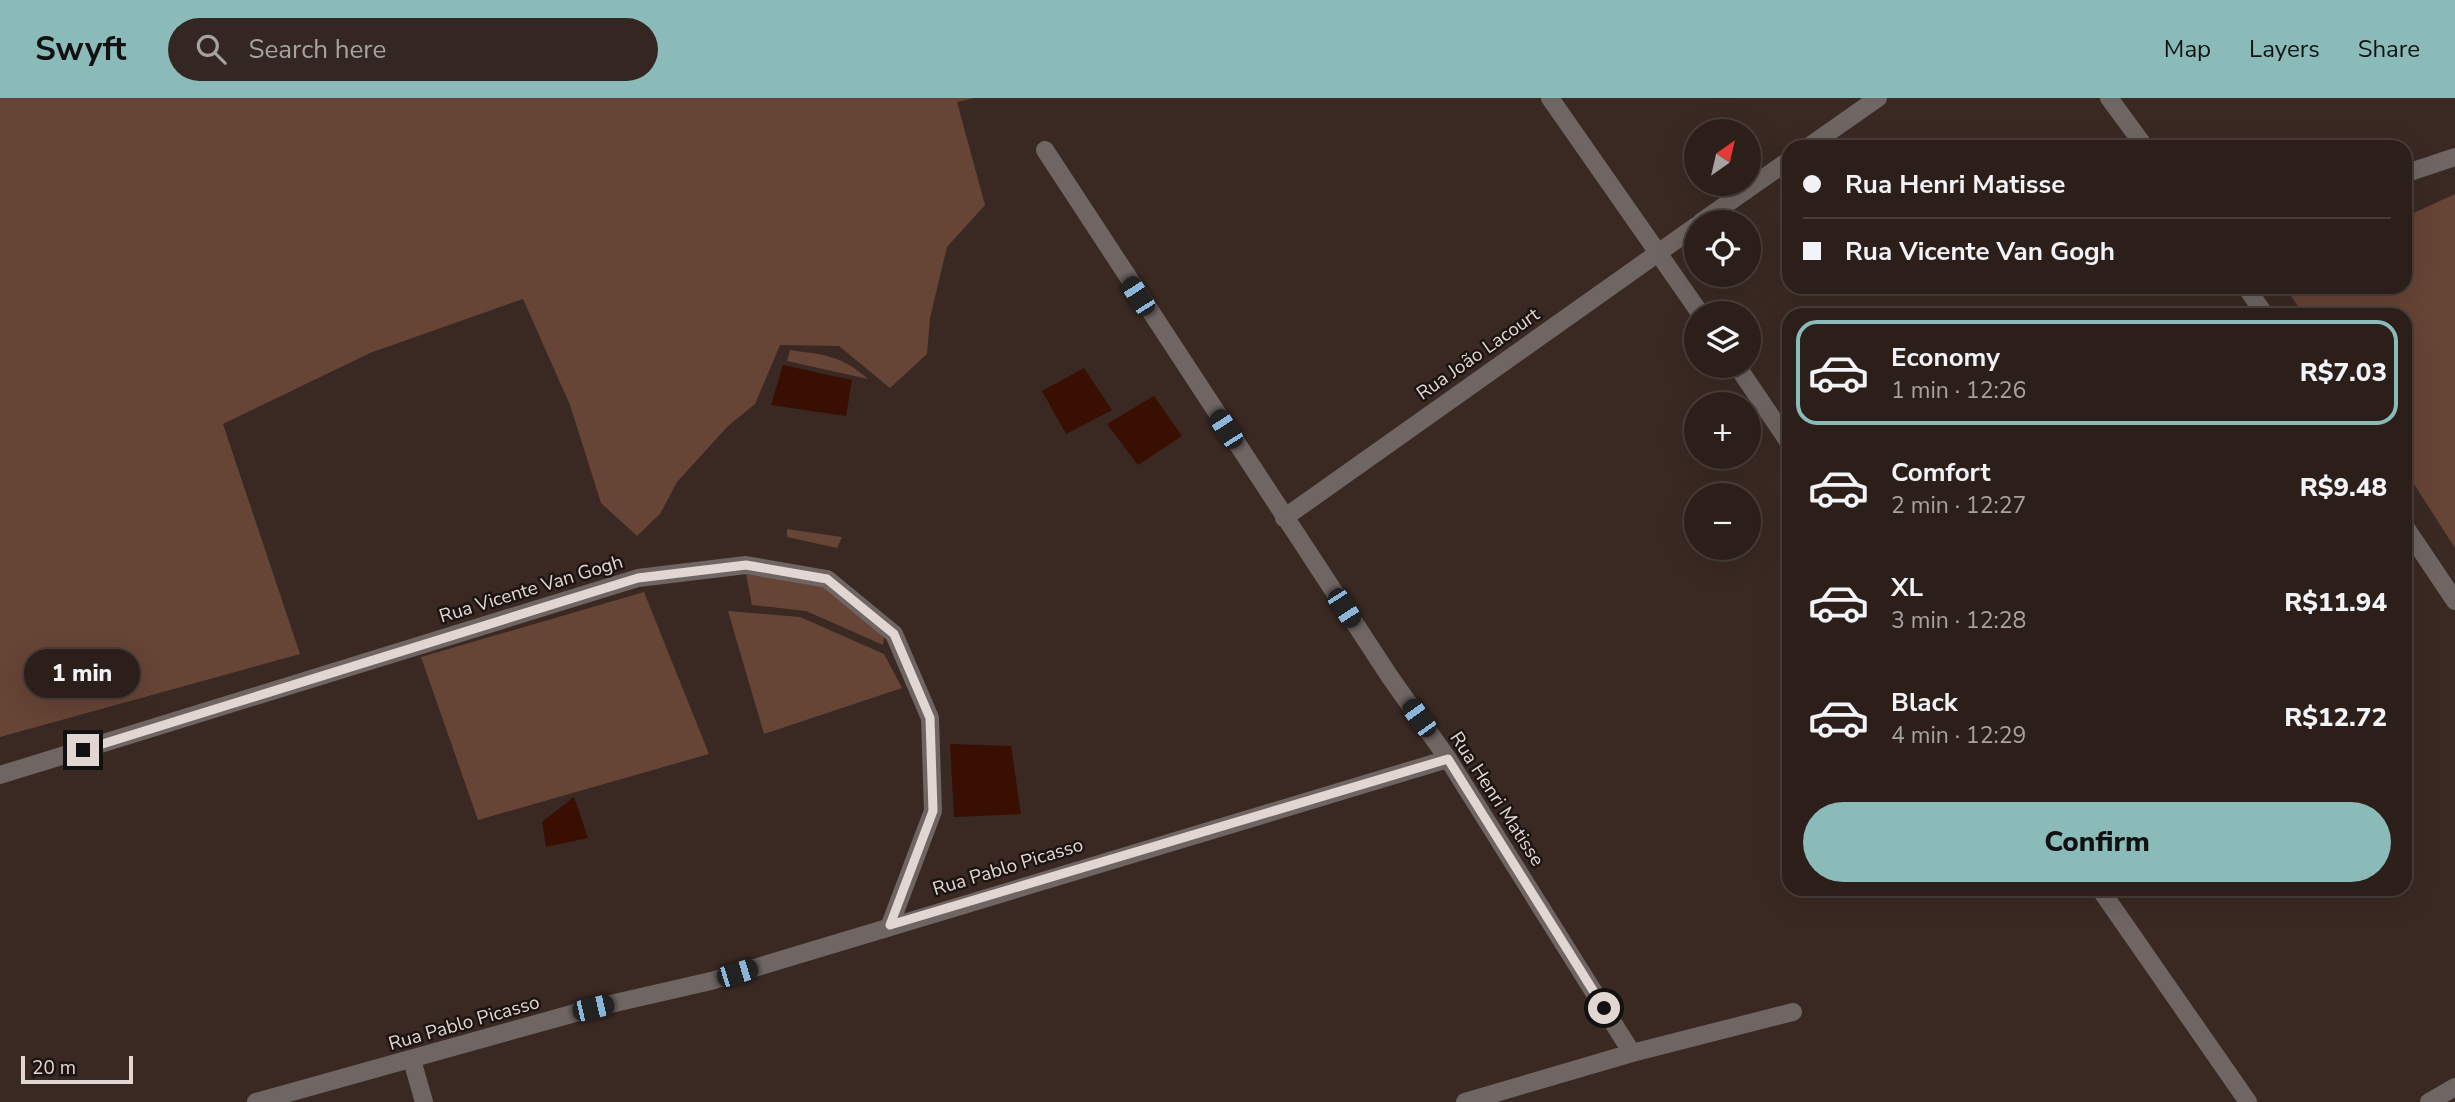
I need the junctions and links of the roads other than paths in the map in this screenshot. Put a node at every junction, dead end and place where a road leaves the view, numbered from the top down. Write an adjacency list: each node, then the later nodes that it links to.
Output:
1 (1550, 98): 12 (street)
2 (1878, 98): 4 (street)
3 (2109, 98): 5 (street)
4 (1818, 140)
5 (2140, 140)
6 (1045, 150): 16 (street, Rua Henri Matisse)
7 (2455, 157): 9 (street)
8 (1782, 165): 10 (street)
9 (2412, 171)
10 (1718, 210)
11 (1684, 234): 12 (street, Rua João Lacourt)
12 (1658, 252): 13 (street); 16 (street, Rua João Lacourt)
13 (1692, 301)
14 (1745, 378): 15 (street)
15 (1782, 432)
16 (1284, 517): 19 (street, Rua Henri Matisse)
17 (2412, 537): 18 (street)
18 (2455, 601)
19 (1448, 759): 22 (street, Rua Pablo Picasso); 24 (street, Rua Henri Matisse)
20 (0, 775): 22 (street, Rua Vicente Van Gogh)
21 (2105, 896): 30 (street)
22 (890, 925): 25 (street, Rua Pablo Picasso)
23 (1793, 1012): 24 (street)
24 (1632, 1053): 29 (street)
25 (412, 1060): 27 (street, Rua Pablo Picasso); 28 (street)
26 (2455, 1087): 31 (street)
27 (257, 1102)
28 (424, 1102)
29 (1465, 1102)
30 (2248, 1102)
31 (2429, 1102)

